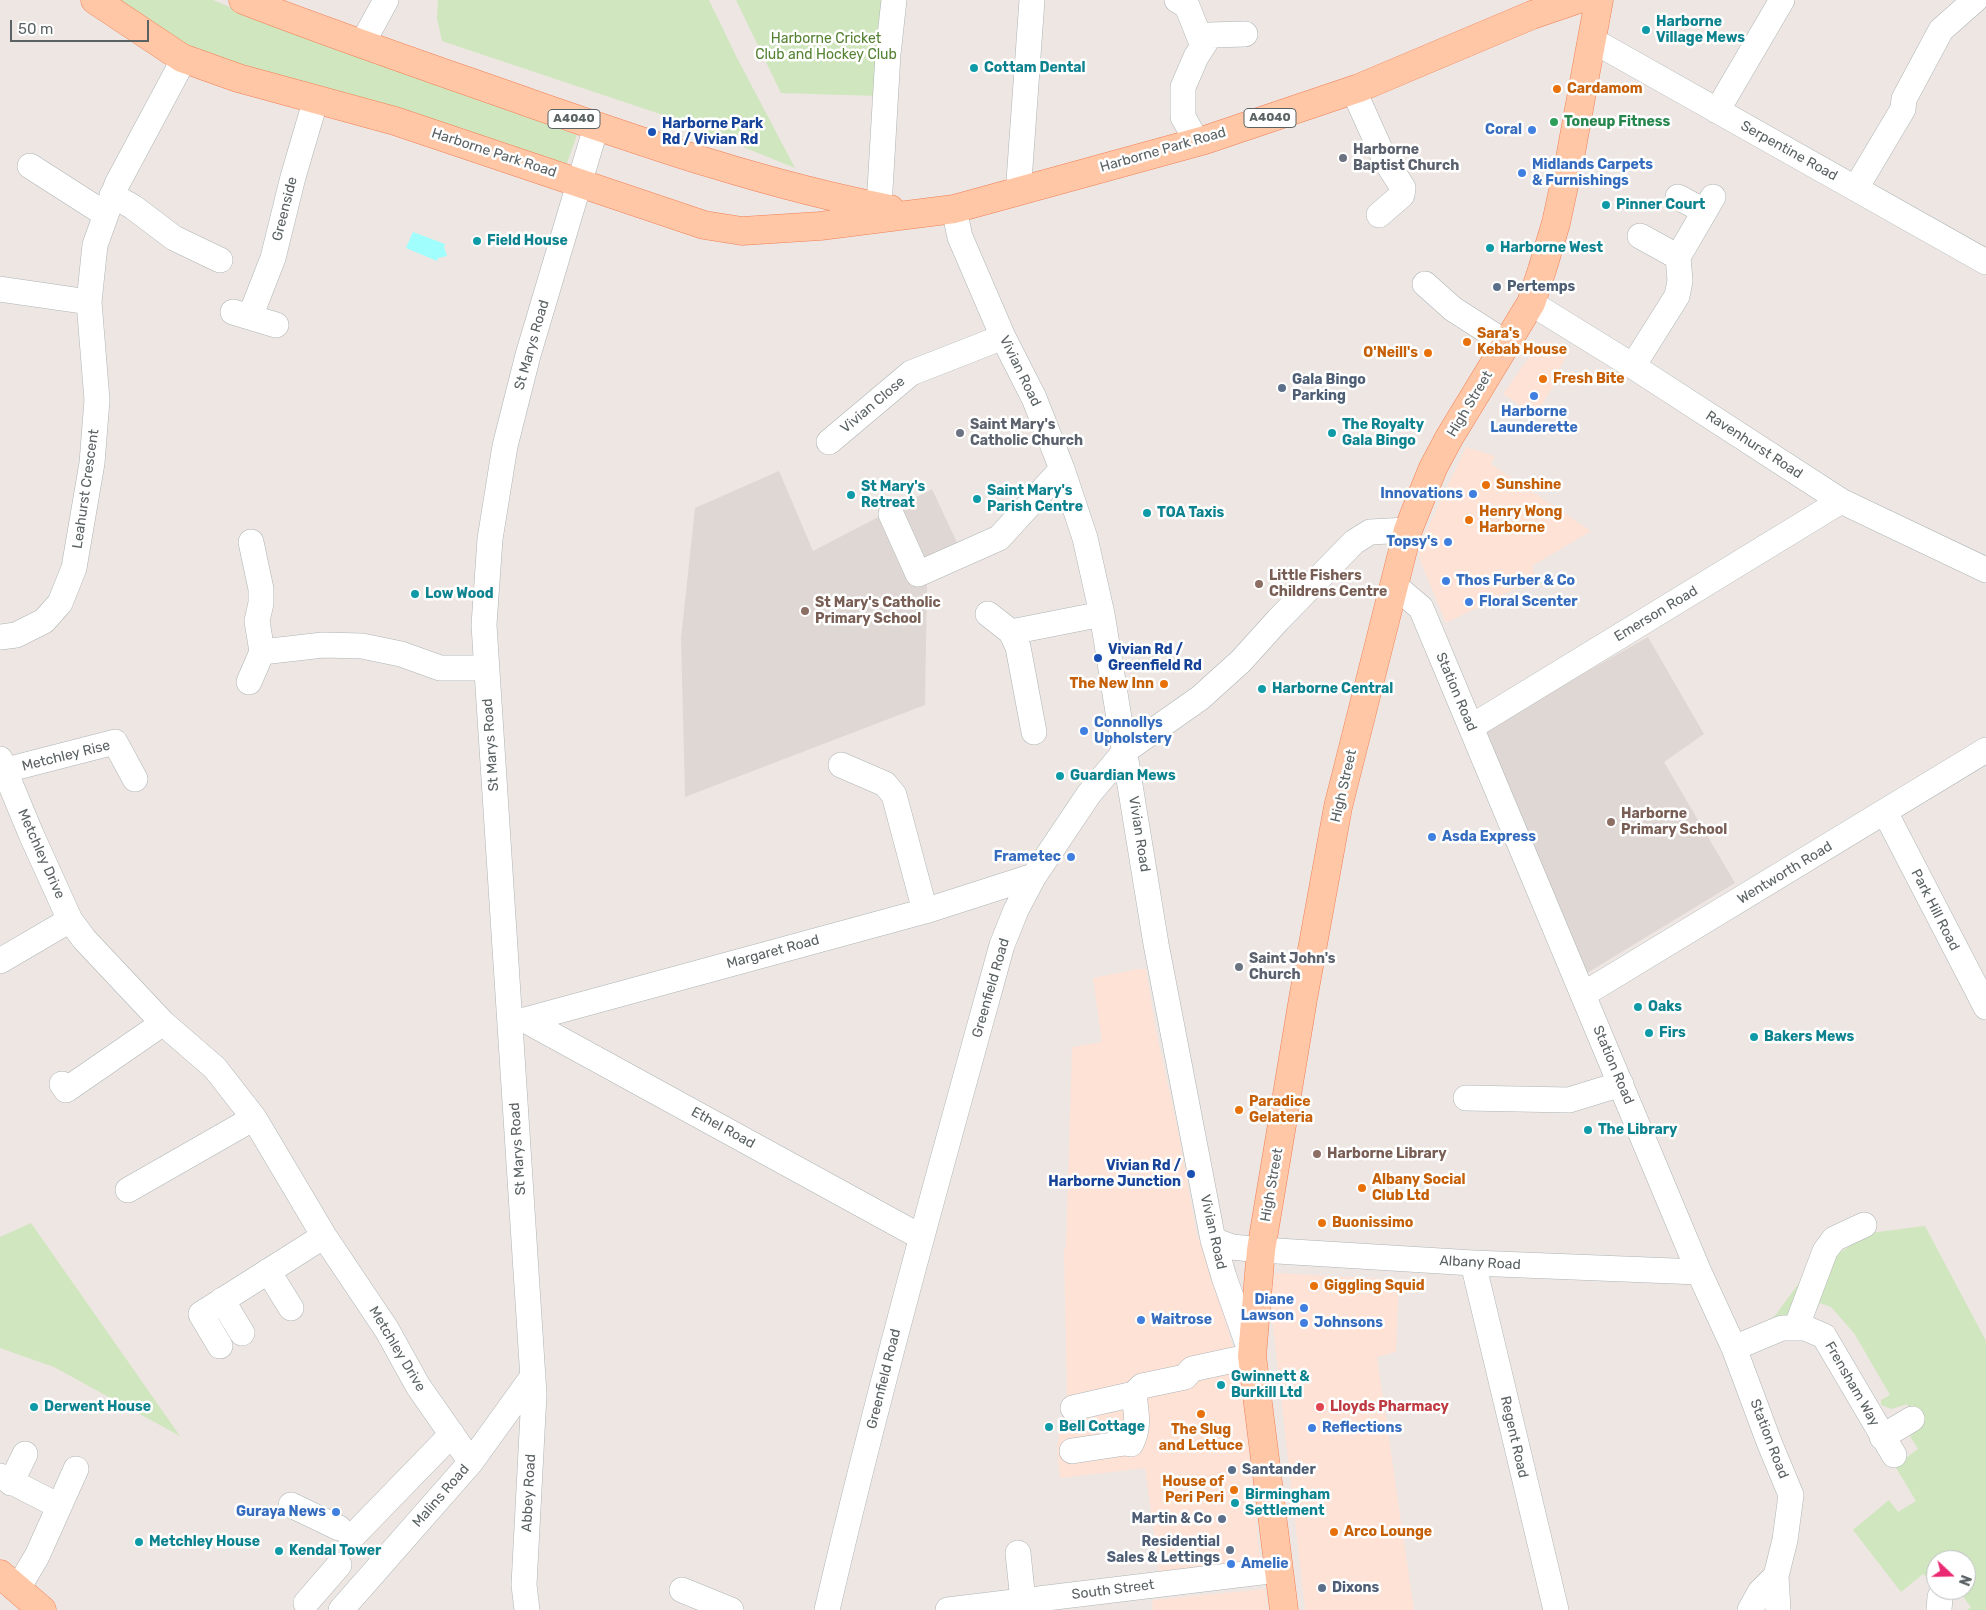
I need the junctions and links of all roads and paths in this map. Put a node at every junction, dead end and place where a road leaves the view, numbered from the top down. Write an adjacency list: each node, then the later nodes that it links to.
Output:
1 (95, 0): 15 (main road, Harborne Park Road / A4040)
2 (243, 0): 13 (main road, Harborne Park Road / A4040)
3 (386, 0): 13 (street)
4 (894, 0): 27 (street)
5 (1032, 0): 24 (street)
6 (1177, 0): 14 (street)
7 (1576, 0): 16 (main road, Harborne Park Road / A4040)
8 (1599, 0): 12 (main road, High Street)
9 (1782, 0): 18 (street)
10 (1975, 0): 23 (street)
11 (1245, 34): 14 (street)
12 (1592, 40): 18 (street, Serpentine Road); 38 (main road, High Street)
13 (362, 44): 19 (main road, Harborne Park Road / A4040)
14 (1202, 46): 20 (street)
15 (182, 58): 17 (main road, Harborne Park Road / A4040); 26 (street, Leahurst Crescent)
16 (1353, 90): 20 (main road, Harborne Park Road / A4040); 30 (street)
17 (316, 99): 22 (main road, Harborne Park Road / A4040); 39 (street, Greenside)
18 (1717, 110): 23 (street, Serpentine Road)
19 (596, 127): 22 (street, St Marys Road); 27 (main road, Harborne Park Road / A4040)
20 (1197, 142): 24 (main road, Harborne Park Road / A4040)
21 (30, 166): 26 (street)
22 (580, 182): 29 (main road, Harborne Park Road / A4040); 56 (street, St Marys Road)
23 (1856, 188): 34 (street, Serpentine Road)
24 (1020, 191): 28 (main road, Harborne Park Road / A4040)
25 (1678, 197): 32 (street)
26 (109, 204): 33 (street); 37 (street, Leahurst Crescent)
27 (879, 207): 29 (main road, Harborne Park Road / A4040)
28 (954, 209): 29 (main road, Harborne Park Road / A4040); 40 (street, Vivian Road)
29 (911, 214)
30 (1380, 215)
31 (1640, 236): 32 (street)
32 (1678, 257): 42 (street)
33 (220, 260)
34 (1986, 262)
35 (1425, 284): 41 (street)
36 (0, 288): 37 (street)
37 (89, 302): 54 (street, Leahurst Crescent)
38 (1531, 303): 41 (main road, High Street); 42 (street, Ravenhurst Road)
39 (276, 325)
40 (1003, 337): 43 (street, Vivian Close); 44 (street, Vivian Road)
41 (1506, 343): 47 (main road, High Street)
42 (1633, 366): 45 (street, Ravenhurst Road)
43 (829, 442)
44 (1062, 469): 46 (street); 52 (street, Vivian Road)
45 (1841, 501): 49 (street, Ravenhurst Road); 58 (street, Emerson Road)
46 (891, 514)
47 (1408, 530): 50 (main road, High Street); 60 (street, Greenfield Road)
48 (251, 542): 55 (street)
49 (1986, 570)
50 (1394, 585): 58 (street, Station Road); 83 (main road, High Street)
51 (988, 614): 53 (street)
52 (1102, 614): 53 (street); 60 (street, Vivian Road)
53 (1011, 632): 59 (street)
54 (0, 638)
55 (262, 652): 56 (street); 57 (street)
56 (486, 668): 72 (street, St Marys Road)
57 (249, 682)
58 (1471, 727): 70 (street, Station Road)
59 (1034, 732)
60 (1126, 750): 66 (street, Greenfield Road); 82 (street, Vivian Road)
61 (1986, 750): 65 (street, Wentworth Road)
62 (841, 764): 67 (street)
63 (5, 778): 64 (street, Metchley Rise); 68 (street, Metchley Drive)
64 (135, 779)
65 (1885, 812): 70 (street, Wentworth Road); 71 (street, Park Hill Road)
66 (1034, 876): 67 (street, Margaret Road); 81 (street, Greenfield Road)
67 (925, 911): 72 (street, Margaret Road)
68 (70, 920): 69 (street); 73 (street, Metchley Drive)
69 (0, 961)
70 (1584, 994): 75 (street, Station Road)
71 (1986, 1007)
72 (517, 1021): 81 (street, Ethel Road); 94 (street, St Marys Road)
73 (163, 1023): 74 (street); 77 (street, Metchley Drive)
74 (62, 1084)
75 (1621, 1084): 76 (street); 86 (street, Station Road)
76 (1466, 1098)
77 (254, 1118): 78 (street); 80 (street, Metchley Drive)
78 (128, 1190)
79 (1864, 1225): 89 (street)
80 (324, 1236): 85 (street); 98 (street, Metchley Drive)
81 (921, 1237): 118 (street, Greenfield Road)
82 (1213, 1240): 83 (street, Albany Road); 93 (street, Vivian Road)
83 (1261, 1250): 84 (street, Albany Road); 93 (main road, High Street)
84 (1473, 1263): 86 (street, Albany Road); 121 (street, Regent Road)
85 (268, 1272): 87 (street); 88 (street)
86 (1699, 1272): 92 (street, Station Road)
87 (222, 1300): 90 (street); 91 (street)
88 (291, 1308)
89 (1796, 1328): 92 (street, Frensham Way); 97 (street, Frensham Way)
90 (242, 1333)
91 (220, 1346)
92 (1734, 1348): 109 (street, Station Road)
93 (1252, 1356): 95 (street); 108 (main road, High Street)
94 (533, 1376): 101 (street, Malins Road); 116 (street, Abbey Road)
95 (1134, 1394): 96 (street); 99 (street)
96 (1073, 1408)
97 (1912, 1419)
98 (452, 1434): 101 (street, Metchley Drive); 104 (street)
99 (1072, 1450)
100 (25, 1454): 103 (street)
101 (471, 1462): 115 (street, Malins Road)
102 (76, 1469): 105 (street)
103 (6, 1479): 105 (street)
104 (291, 1505)
105 (60, 1506): 110 (street)
106 (1018, 1553): 112 (street)
107 (339, 1564): 113 (street)
108 (1278, 1570): 112 (street, South Street); 120 (main road, High Street)
109 (1776, 1576): 122 (street, Station Road); 123 (street)
110 (9, 1581): 114 (main road)
111 (682, 1590): 117 (street)
112 (1023, 1601): 119 (street, South Street)
113 (306, 1608)
114 (42, 1610)
115 (340, 1610)
116 (527, 1610)
117 (731, 1610)
118 (826, 1610)
119 (948, 1610)
120 (1284, 1610)
121 (1556, 1610)
122 (1750, 1610)
123 (1778, 1610)

